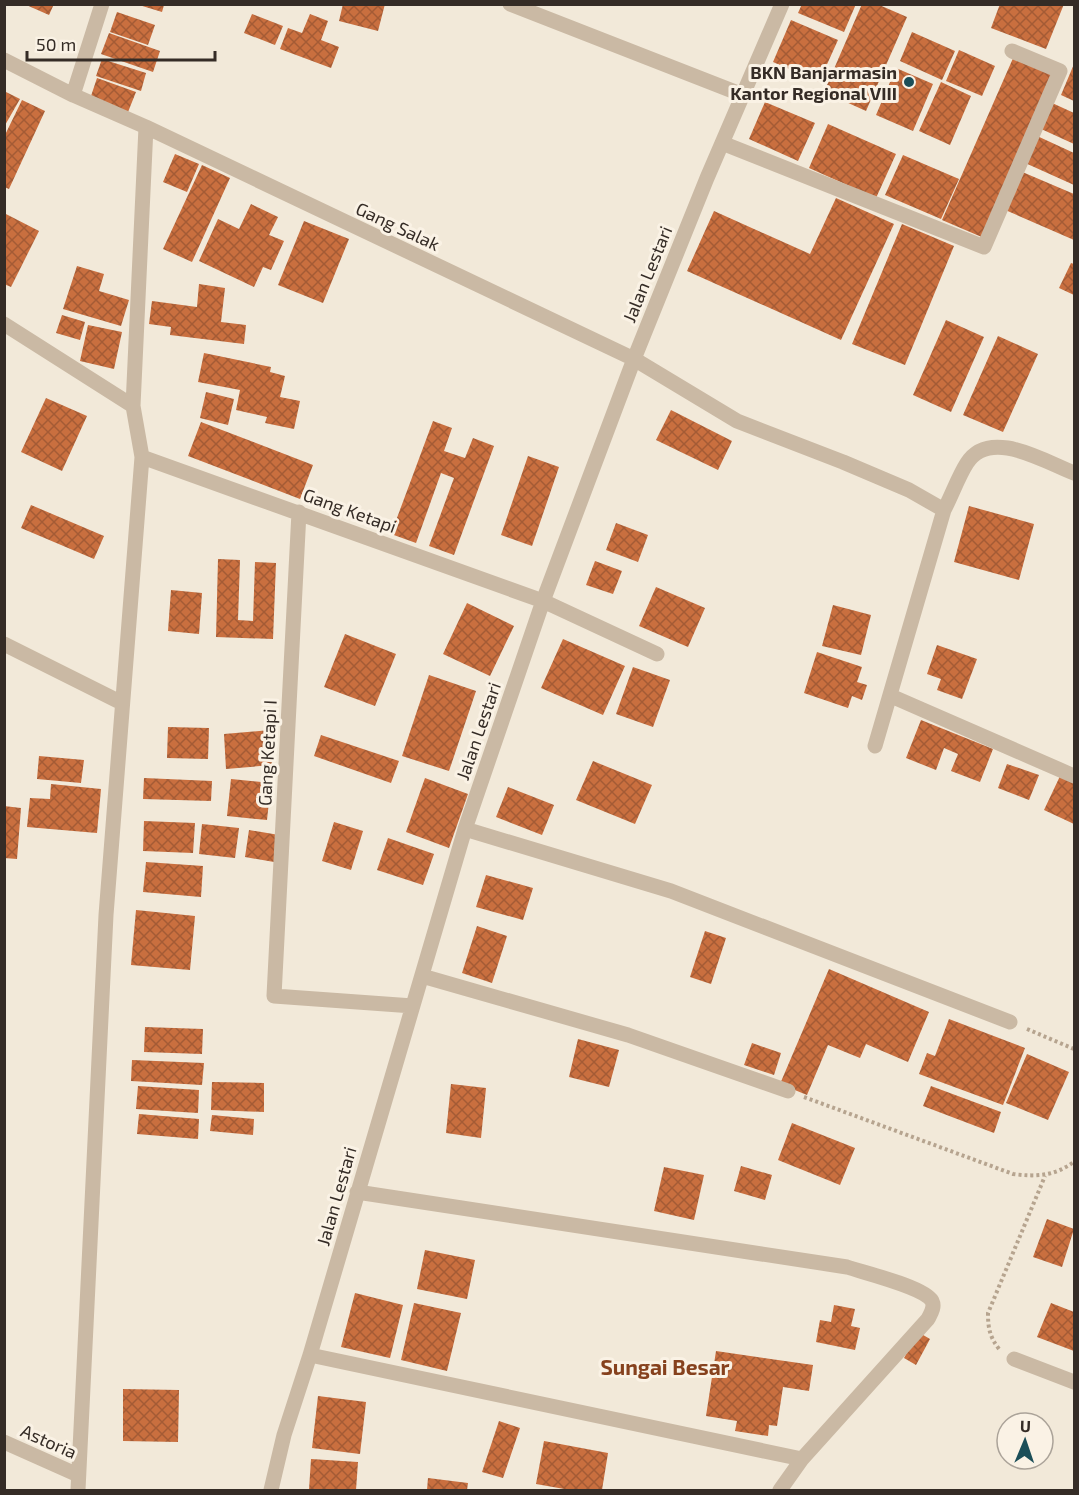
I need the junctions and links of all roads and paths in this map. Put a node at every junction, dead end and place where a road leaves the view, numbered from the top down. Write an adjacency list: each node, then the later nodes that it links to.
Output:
1 (102, 4): 6 (street)
2 (510, 4): 7 (street)
3 (782, 4): 7 (street, Jalan Lestari)
4 (1012, 51): 9 (street)
5 (4, 60): 6 (street, Gang Salak)
6 (74, 95): 8 (street, Gang Salak)
7 (743, 95): 9 (street, Jalan Lestari)
8 (146, 127): 11 (street, Gang Salak); 12 (street)
9 (722, 143): 11 (street, Jalan Lestari)
10 (4, 324): 12 (street)
11 (634, 359): 15 (street, Gang Salak); 17 (street, Jalan Lestari)
12 (133, 406): 13 (street)
13 (142, 457): 16 (street, Gang Ketapi); 21 (street)
14 (1074, 473): 15 (street)
15 (944, 510): 20 (street)
16 (299, 512): 17 (street, Gang Ketapi); 26 (street, Gang Ketapi I)
17 (543, 601): 19 (street, Gang Ketapi); 24 (street, Jalan Lestari)
18 (4, 644): 21 (street)
19 (657, 654)
20 (891, 696): 22 (street); 23 (street)
21 (122, 703): 38 (street)
22 (875, 746)
23 (1074, 776)
24 (465, 829): 25 (street, Jalan Lestari); 27 (street)
25 (422, 976): 26 (street, Jalan Lestari); 29 (street)
26 (413, 1006): 32 (street, Jalan Lestari)
27 (1010, 1022): 28 (path)
28 (1074, 1049)
29 (788, 1091): 31 (path)
30 (1074, 1162): 31 (path)
31 (1045, 1176): 34 (path)
32 (357, 1192): 33 (street, Jalan Lestari); 37 (street)
33 (310, 1355): 37 (street); 39 (street, Jalan Lestari)
34 (1014, 1359): 35 (street)
35 (1074, 1382)
36 (4, 1442): 38 (street, Astoria)
37 (802, 1459): 40 (street)
38 (78, 1483)
39 (271, 1491)
40 (780, 1491)

